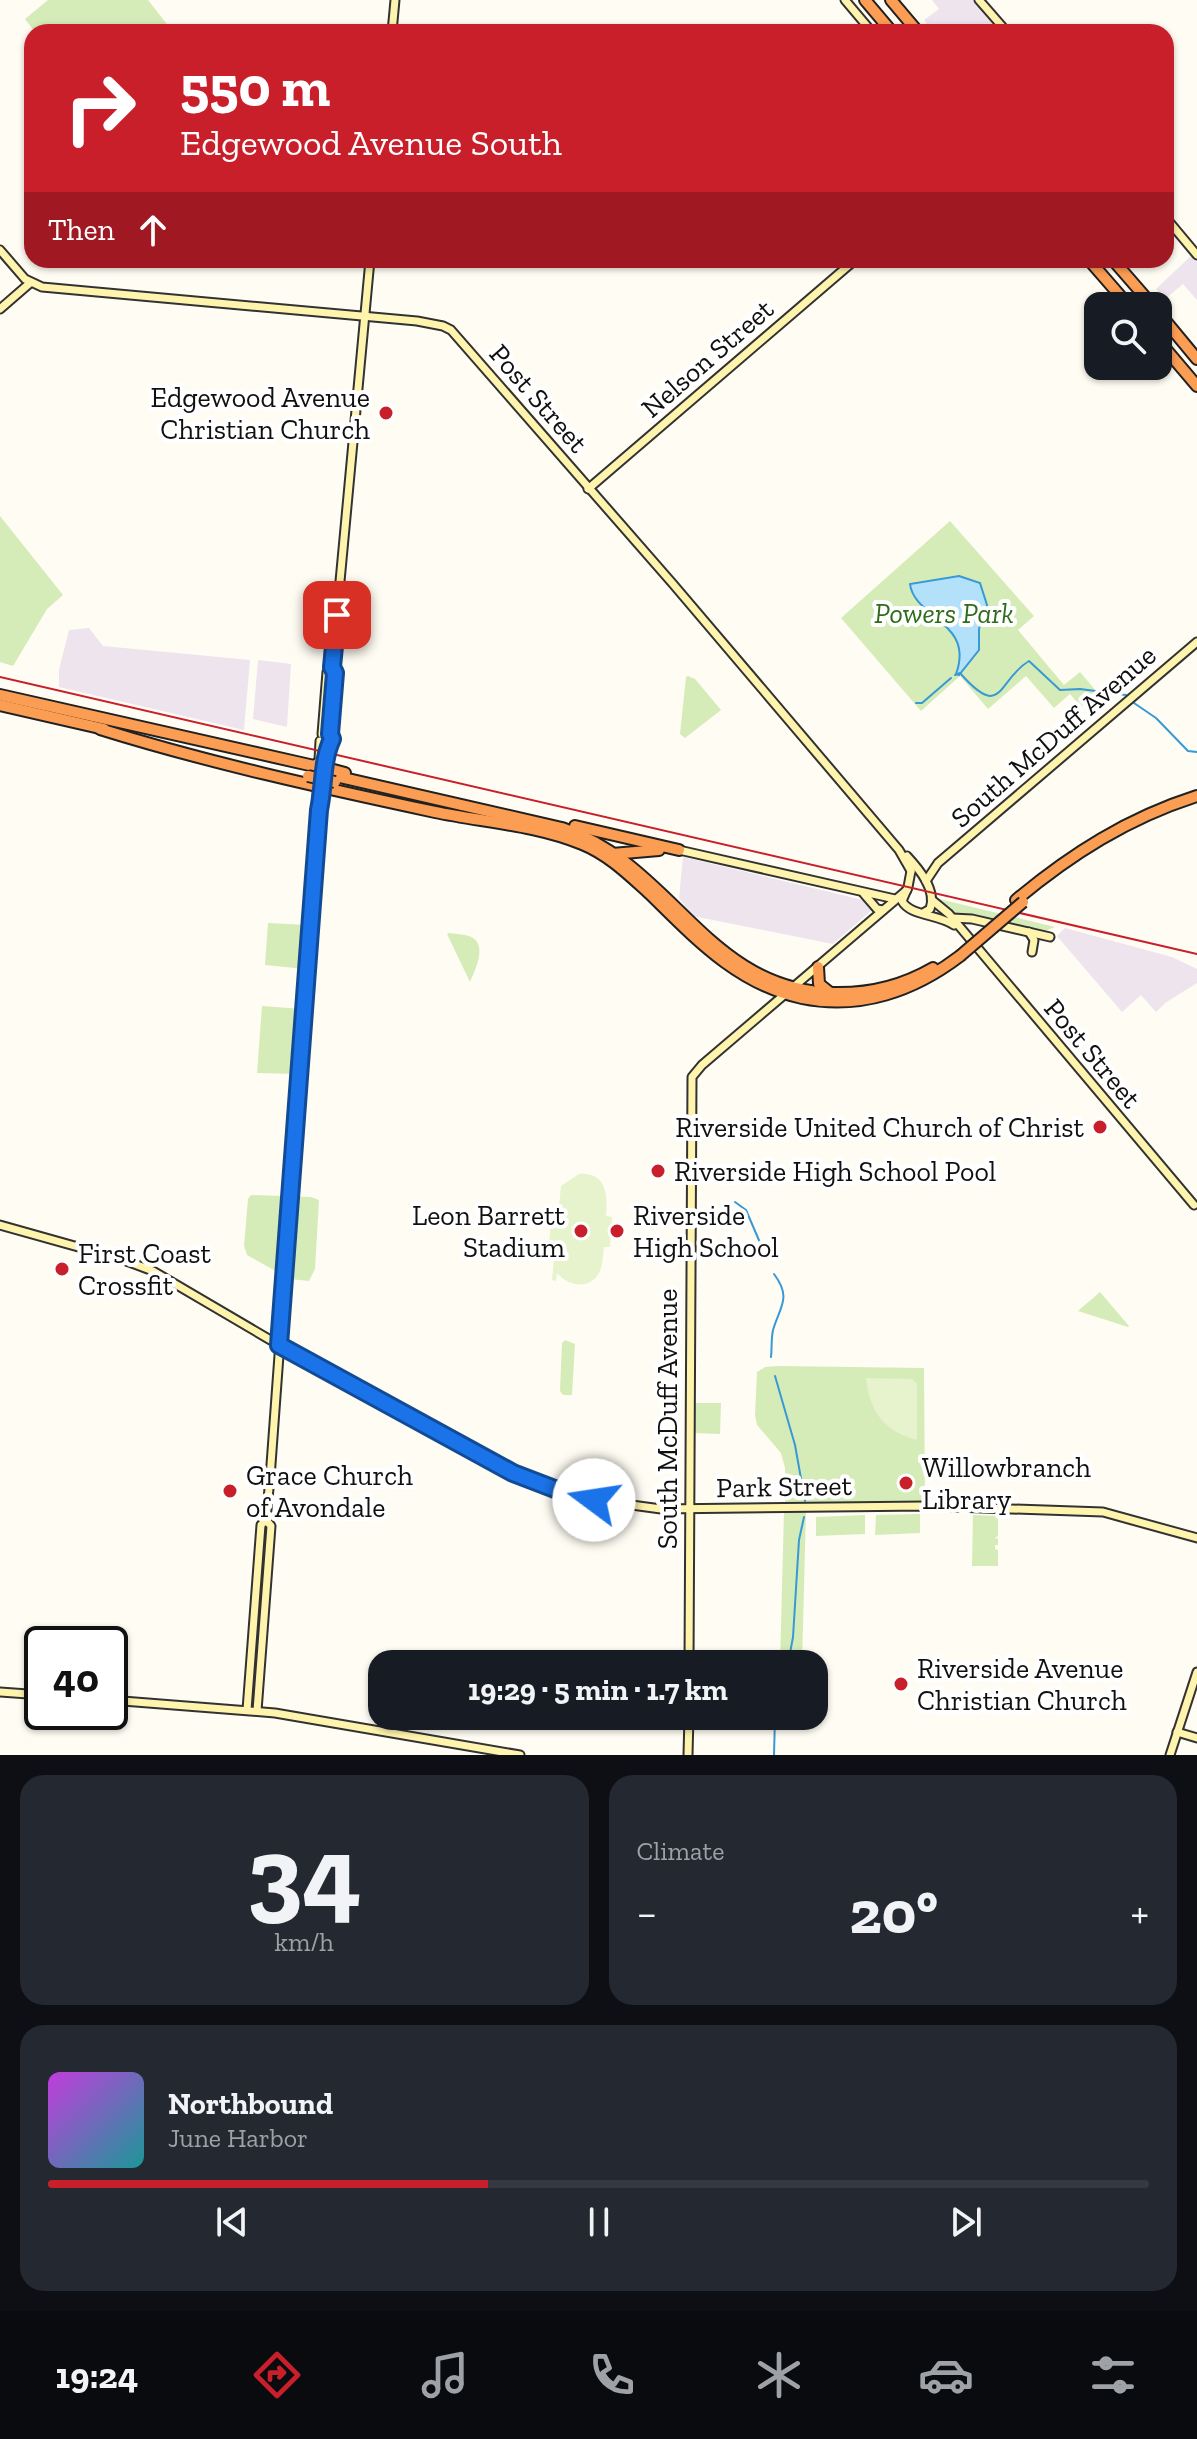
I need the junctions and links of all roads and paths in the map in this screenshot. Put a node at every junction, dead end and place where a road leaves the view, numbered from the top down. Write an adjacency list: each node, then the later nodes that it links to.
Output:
1 (395, 0): 6 (main road)
2 (845, 0): 7 (main road)
3 (862, 0): 8 (highway)
4 (892, 0): 9 (highway)
5 (979, 0): 10 (main road)
6 (393, 24)
7 (865, 24)
8 (884, 24)
9 (912, 24)
10 (1000, 24)
11 (1174, 228): 13 (main road)
12 (0, 250): 18 (main road)
13 (1197, 255)
14 (369, 268): 22 (main road)
15 (846, 268): 29 (main road, Nelson Street)
16 (1096, 268): 19 (highway)
17 (1120, 268): 20 (highway)
18 (30, 283): 21 (main road); 22 (main road, Post Street)
19 (1117, 292)
20 (1141, 292)
21 (0, 309)
22 (365, 317): 29 (main road, Post Street); 34 (main road)
23 (1172, 329): 25 (highway)
24 (1172, 356): 27 (highway)
25 (1197, 357)
26 (1172, 358): 28 (highway)
27 (1197, 386)
28 (1197, 394)
29 (588, 489): 43 (main road, Post Street)
30 (1197, 642): 42 (main road, South McDuff Avenue)
31 (0, 695): 33 (highway)
32 (0, 705): 33 (highway)
33 (101, 724): 34 (highway); 35 (highway, bridge); 35 (highway)
34 (322, 764): 35 (main road); 38 (highway)
35 (328, 782): 39 (highway); 41 (highway); 66 (main road)
36 (1197, 796): 49 (highway)
37 (1197, 802): 49 (highway)
38 (591, 830): 40 (highway); 41 (highway)
39 (594, 850): 41 (highway); 62 (highway)
40 (679, 850): 41 (highway); 46 (main road)
41 (619, 852): 62 (highway)
42 (938, 863): 43 (main road, South McDuff Avenue); 44 (main road, South McDuff Avenue)
43 (917, 872): 44 (main road, Post Street); 45 (main road)
44 (926, 881): 48 (main road, Post Street)
45 (907, 890): 47 (main road, South McDuff Avenue); 51 (main road)
46 (862, 893): 47 (main road); 50 (main road)
47 (896, 898): 50 (main road, South McDuff Avenue)
48 (932, 900): 52 (main road); 53 (main road, Post Street)
49 (1020, 901): 60 (highway, bridge)
50 (883, 910): 51 (main road); 61 (main road, South McDuff Avenue)
51 (911, 910): 52 (main road)
52 (923, 913): 55 (main road, Post Street)
53 (952, 918): 54 (main road); 55 (main road, Post Street)
54 (975, 919): 56 (main road); 58 (main road)
55 (959, 929): 58 (main road, Post Street)
56 (1029, 932): 57 (main road); 59 (main road)
57 (1050, 937)
58 (967, 938): 64 (main road, Post Street)
59 (1032, 952)
60 (958, 954): 62 (highway); 63 (highway)
61 (818, 967): 62 (main road, South McDuff Avenue); 63 (highway)
62 (790, 991): 63 (highway); 67 (main road, South McDuff Avenue)
63 (831, 993)
64 (1194, 1205)
65 (0, 1225): 66 (main road, Park Street)
66 (279, 1345): 67 (main road, Park Street); 68 (main road)
67 (689, 1509): 69 (main road, Park Street); 70 (main road, South McDuff Avenue)
68 (266, 1520): 75 (main road); 76 (main road)
69 (1197, 1538)
70 (689, 1650)
71 (1197, 1672): 78 (main road)
72 (0, 1692): 73 (main road)
73 (24, 1694)
74 (128, 1701): 75 (main road)
75 (247, 1710): 76 (main road)
76 (257, 1711): 80 (main road)
77 (689, 1730): 81 (main road)
78 (1177, 1732): 79 (main road); 82 (main road)
79 (1197, 1738)
80 (520, 1755)
81 (688, 1755)
82 (1170, 1755)

